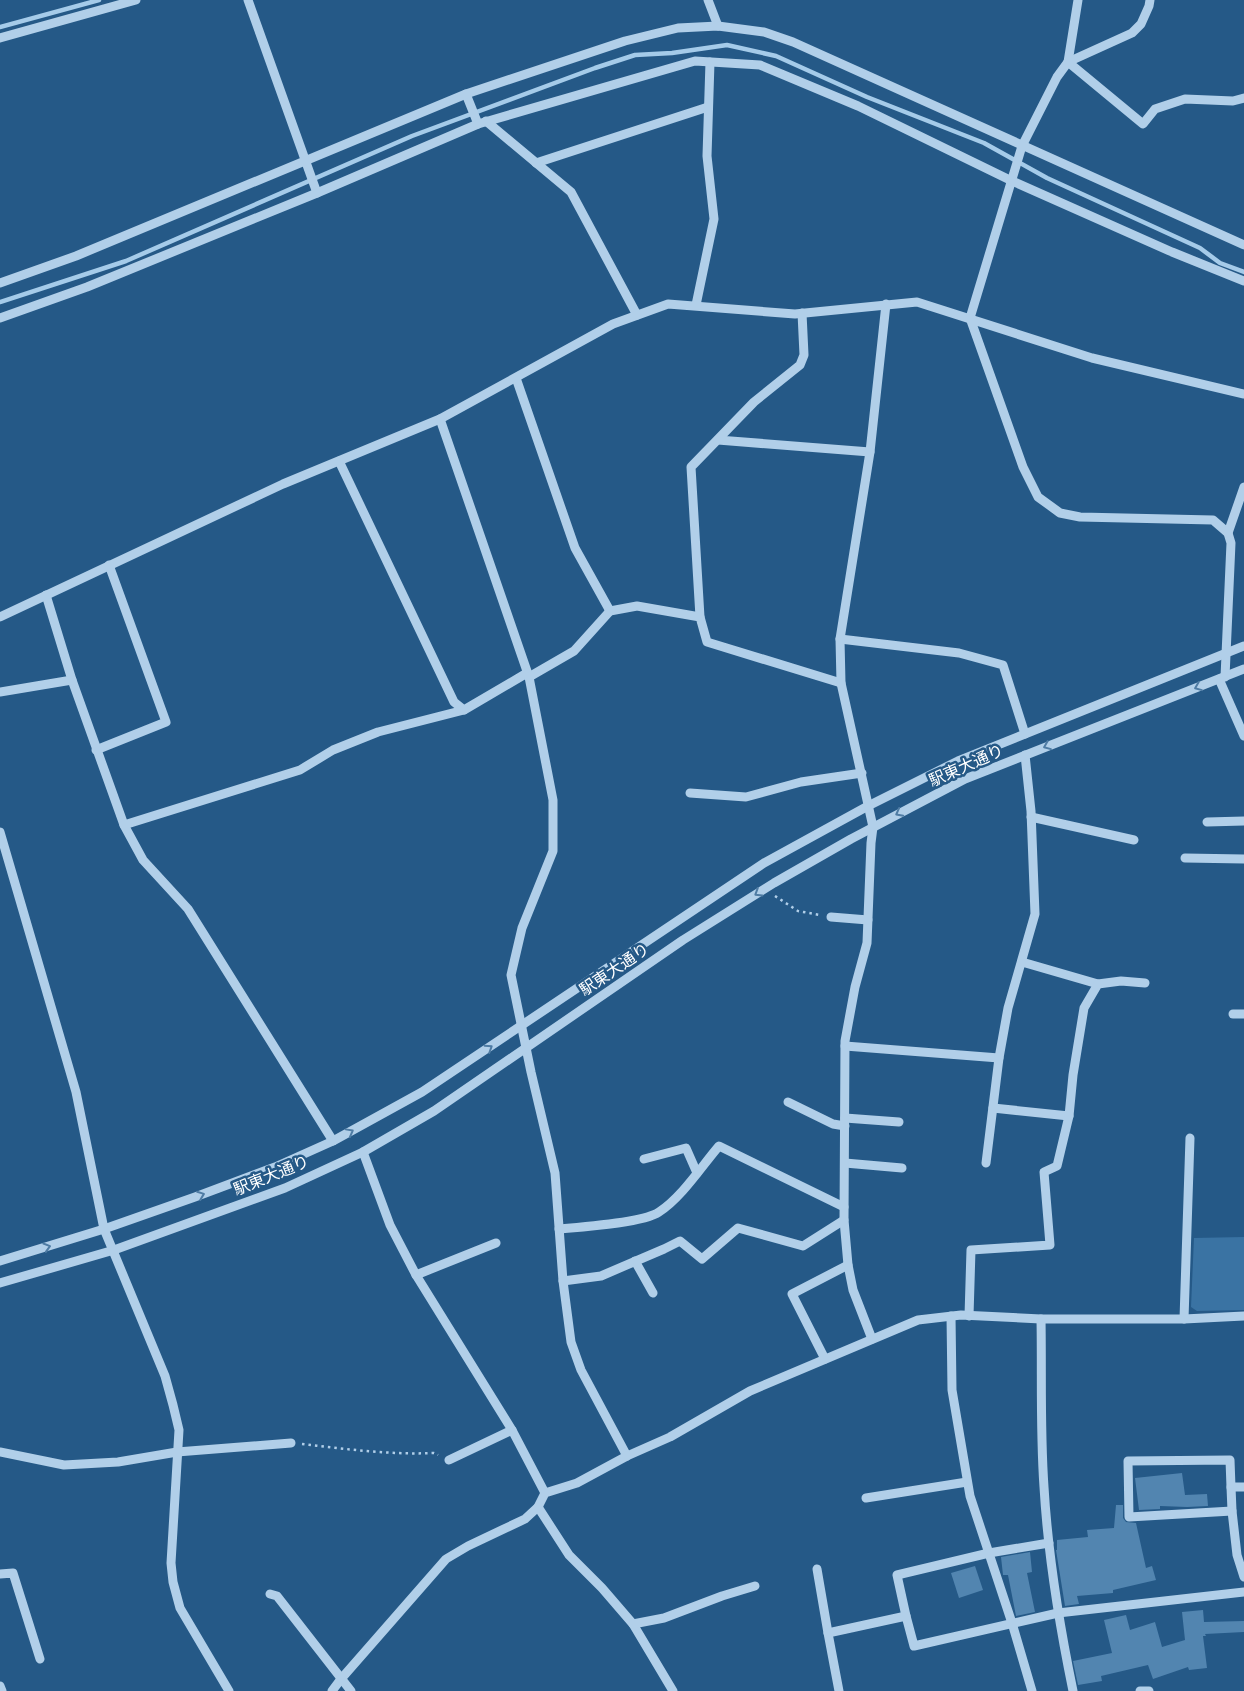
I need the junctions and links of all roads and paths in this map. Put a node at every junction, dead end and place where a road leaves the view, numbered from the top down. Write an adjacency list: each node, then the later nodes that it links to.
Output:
1 (136, 0): 7 (street)
2 (248, 0): 15 (street)
3 (708, 0): 6 (street)
4 (1078, 0): 9 (street)
5 (1150, 0): 9 (street)
6 (718, 26): 10 (street); 14 (street)
7 (0, 38)
8 (710, 62): 12 (street); 13 (street); 17 (street)
9 (1068, 62): 11 (street); 14 (street)
10 (466, 94): 13 (street); 15 (street)
11 (1244, 98)
12 (708, 107): 16 (street); 23 (street)
13 (482, 123): 16 (street); 18 (street)
14 (1022, 146): 17 (street); 19 (street)
15 (305, 160): 18 (street); 21 (street)
16 (536, 163): 25 (street)
17 (1012, 182): 20 (street); 27 (street)
18 (317, 193): 26 (street)
19 (1244, 245)
20 (1244, 281)
21 (0, 283)
22 (886, 304): 24 (street); 27 (street); 32 (street)
23 (696, 305): 24 (street); 25 (street)
24 (802, 313): 31 (street)
25 (637, 315): 28 (street)
26 (0, 318)
27 (970, 318): 29 (street); 35 (street)
28 (516, 378): 30 (street); 38 (street)
29 (1244, 394)
30 (440, 419): 33 (street); 45 (street)
31 (718, 440): 32 (street); 40 (street)
32 (870, 452): 41 (street)
33 (339, 461): 36 (street); 50 (street)
34 (1244, 487): 35 (street)
35 (1228, 533): 43 (street)
36 (109, 565): 37 (street); 53 (street)
37 (46, 595): 39 (street); 47 (street)
38 (610, 610): 40 (street); 45 (street)
39 (0, 617)
40 (700, 617): 48 (street)
41 (840, 639): 48 (street); 51 (street)
42 (1244, 646): 43 (street, 駅東大通り)
43 (1226, 654): 46 (street); 51 (street, 駅東大通り)
44 (1244, 669): 46 (street, 駅東大通り)
45 (528, 675): 50 (street); 75 (street)
46 (1222, 678): 52 (street); 54 (street, 駅東大通り, one-way to 54)
47 (72, 680): 49 (street); 53 (street)
48 (841, 682): 55 (street)
49 (0, 692)
50 (464, 710): 61 (street)
51 (1025, 734): 57 (street, 駅東大通り)
52 (1244, 736)
53 (96, 750): 61 (street)
54 (1025, 755): 58 (street); 62 (street, 駅東大通り, one-way to 62)
55 (862, 773): 56 (street); 57 (street)
56 (690, 793)
57 (868, 806): 62 (street); 75 (street, 駅東大通り)
58 (1031, 817): 64 (street); 70 (street)
59 (1244, 821): 60 (street)
60 (1207, 822)
61 (124, 825): 85 (street)
62 (873, 827): 67 (street, 駅東大通り); 69 (street)
63 (0, 832): 94 (street)
64 (1134, 840)
65 (1185, 858): 66 (street)
66 (1244, 859)
67 (769, 886): 68 (path); 76 (street, 駅東大通り, one-way to 76)
68 (831, 917): 69 (street)
69 (868, 920): 77 (street)
70 (1022, 962): 72 (street); 78 (street)
71 (1145, 983): 72 (street)
72 (1098, 984): 81 (street)
73 (1233, 1014): 74 (street)
74 (1244, 1014)
75 (522, 1026): 76 (street); 85 (street, 駅東大通り, one-way to 75)
76 (527, 1046): 86 (street, 駅東大通り); 95 (street)
77 (845, 1046): 78 (street); 82 (street)
78 (1000, 1058): 80 (street)
79 (788, 1102): 82 (street)
80 (993, 1108): 81 (street); 89 (street)
81 (1069, 1116): 106 (street)
82 (845, 1122): 83 (street); 88 (street)
83 (899, 1122)
84 (1190, 1138): 109 (street)
85 (333, 1141): 94 (street, 駅東大通り, one-way to 85)
86 (363, 1152): 97 (street, 駅東大通り); 101 (street)
87 (644, 1159): 91 (street)
88 (845, 1163): 90 (street); 92 (street)
89 (986, 1164)
90 (902, 1168)
91 (697, 1173): 92 (street); 95 (street)
92 (844, 1207): 93 (street)
93 (844, 1220): 99 (street); 100 (street)
94 (104, 1229): 97 (street); 98 (street, 駅東大通り, one-way to 94)
95 (559, 1229): 102 (street)
96 (496, 1243): 101 (street)
97 (114, 1250): 103 (street, 駅東大通り); 115 (street)
98 (0, 1261)
99 (635, 1261): 102 (street); 104 (street)
100 (848, 1266): 110 (street); 111 (street)
101 (416, 1275): 112 (street)
102 (563, 1281): 116 (street)
103 (0, 1283)
104 (653, 1294)
105 (951, 1316): 106 (street); 110 (street); 118 (street)
106 (969, 1316): 108 (street)
107 (1244, 1316): 109 (street)
108 (1041, 1319): 109 (street); 125 (street)
109 (1184, 1319)
110 (872, 1339): 111 (street)
111 (825, 1359): 116 (street)
112 (512, 1430): 117 (street); 121 (street)
113 (291, 1443): 115 (street); 117 (path)
114 (0, 1452): 115 (street)
115 (178, 1452): 142 (street)
116 (627, 1456): 121 (street)
117 (449, 1460)
118 (968, 1482): 122 (street); 126 (street)
119 (1231, 1487): 120 (street); 124 (street); 124 (street)
120 (1244, 1487)
121 (545, 1493): 123 (street)
122 (866, 1498)
123 (538, 1507): 136 (street); 139 (street)
124 (1232, 1511): 129 (street)
125 (1048, 1543): 126 (street); 133 (street)
126 (989, 1553): 134 (street); 135 (street)
127 (817, 1569): 137 (street)
128 (0, 1574): 138 (street)
129 (1244, 1576)
130 (755, 1586): 136 (street)
131 (1244, 1592): 133 (street)
132 (270, 1594): 139 (street)
133 (1058, 1613): 135 (street); 148 (street)
134 (906, 1616): 135 (street); 137 (street)
135 (1012, 1623): 147 (street)
136 (633, 1624): 145 (street)
137 (828, 1633): 146 (street)
138 (40, 1659)
139 (341, 1679): 143 (street); 144 (street)
140 (0, 1686): 141 (street)
141 (2, 1691)
142 (229, 1691)
143 (332, 1691)
144 (351, 1691)
145 (673, 1691)
146 (839, 1691)
147 (1032, 1691)
148 (1073, 1691)
149 (1140, 1691): 150 (street)
150 (1149, 1691)

